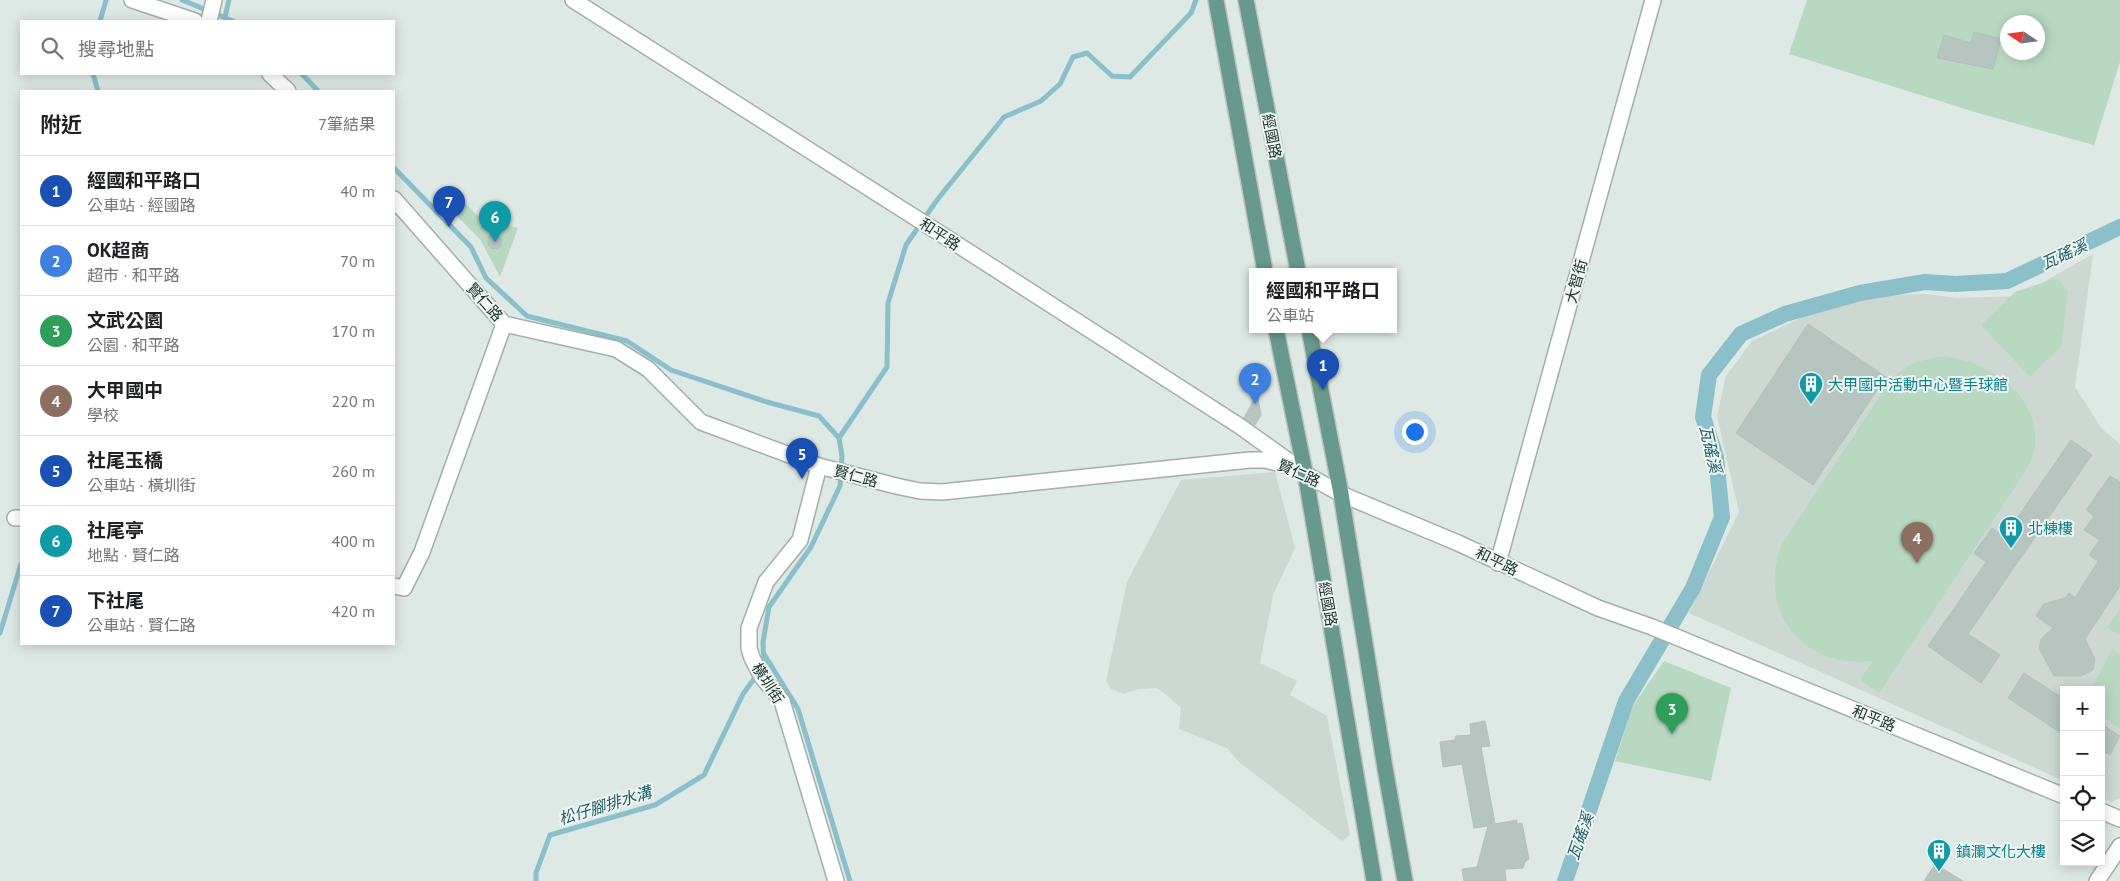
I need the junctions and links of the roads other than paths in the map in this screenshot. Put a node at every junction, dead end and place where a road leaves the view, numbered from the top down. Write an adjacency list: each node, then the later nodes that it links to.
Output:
1 (132, 0): 7 (street)
2 (572, 0): 18 (street, 和平路)
3 (1216, 0): 12 (main road, 經國路)
4 (1246, 0): 13 (main road, 經國路)
5 (1653, 0): 20 (street, 大智街)
6 (214, 2): 8 (street)
7 (202, 20)
8 (205, 20)
9 (271, 75): 10 (street)
10 (287, 90)
11 (395, 200): 14 (street, 賢仁路)
12 (1264, 268)
13 (1297, 268)
14 (504, 324): 17 (street, 賢仁路); 21 (street)
15 (1277, 333): 18 (main road, 經國路)
16 (1311, 333): 19 (main road, 經國路)
17 (819, 466): 18 (street, 賢仁路); 26 (street, 橫圳街)
18 (1305, 472): 19 (street, 賢仁路); 27 (main road, 經國路)
19 (1341, 494): 20 (street, 和平路); 28 (main road, 經國路)
20 (1498, 563): 22 (street, 和平路)
21 (395, 586)
22 (2060, 794)
23 (2105, 813): 24 (street)
24 (2120, 819)
25 (2120, 846): 29 (street)
26 (836, 881)
27 (1374, 881)
28 (1405, 881)
29 (2097, 881)

